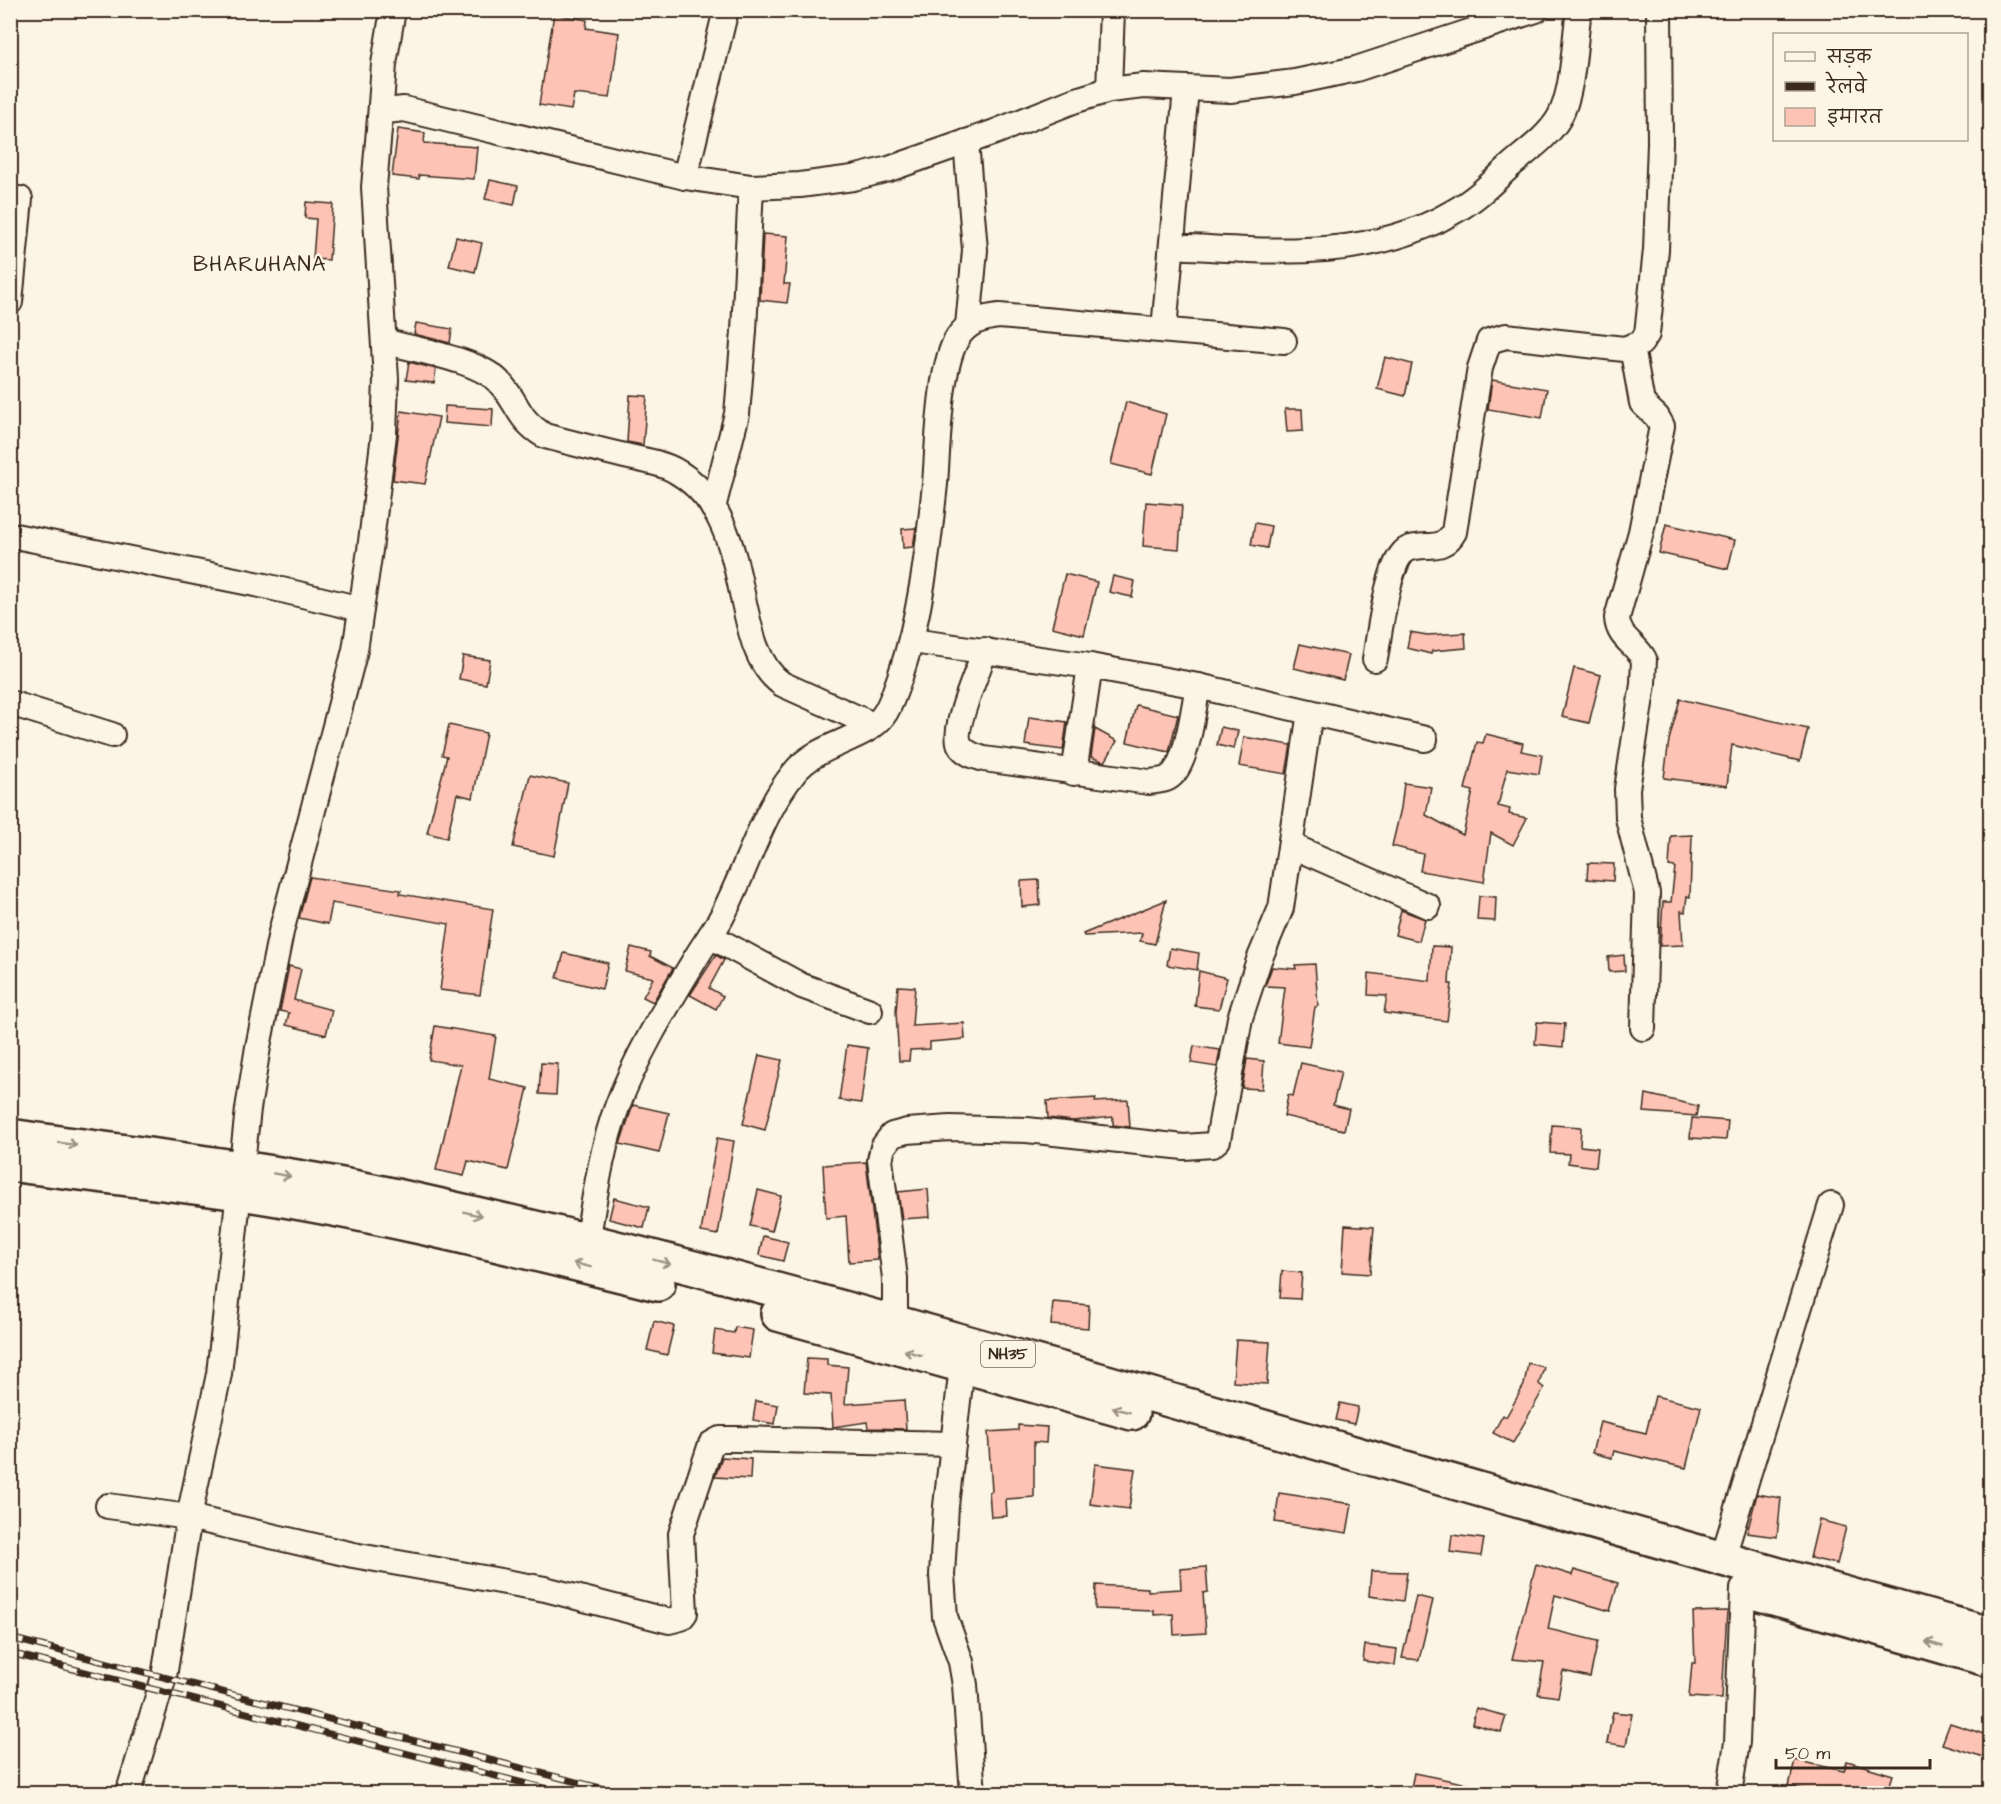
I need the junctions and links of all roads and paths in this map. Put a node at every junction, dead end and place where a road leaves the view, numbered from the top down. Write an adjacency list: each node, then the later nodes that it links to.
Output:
1 (393, 10): 9 (street)
2 (726, 10): 11 (street)
3 (1112, 10): 8 (street)
4 (1536, 10): 7 (street)
5 (1579, 10): 14 (street)
6 (1659, 10): 20 (street)
7 (1186, 89): 8 (street); 14 (street)
8 (1109, 90): 10 (street)
9 (380, 118): 11 (street); 18 (street)
10 (966, 142): 12 (street); 16 (street)
11 (685, 177): 12 (street)
12 (751, 187): 21 (street)
13 (20, 199): 15 (street)
14 (1172, 246): 17 (street)
15 (10, 302)
16 (969, 326): 17 (street); 24 (street)
17 (1164, 329): 19 (street)
18 (384, 341): 21 (street); 23 (street)
19 (1284, 341)
20 (1632, 347): 26 (street); 39 (street)
21 (713, 508): 31 (street)
22 (10, 535): 23 (street)
23 (361, 609): 42 (street)
24 (912, 641): 25 (street); 31 (street)
25 (985, 650): 27 (street); 34 (street)
26 (1375, 660)
27 (1090, 666): 28 (street); 34 (street)
28 (1198, 686): 30 (street); 34 (street)
29 (10, 703): 32 (street)
30 (1310, 712): 33 (street); 35 (street)
31 (873, 725): 37 (street)
32 (112, 735)
33 (1425, 739)
34 (1074, 773)
35 (1292, 846): 36 (street); 45 (street)
36 (1428, 906)
37 (710, 936): 38 (street); 44 (street)
38 (870, 1011)
39 (1643, 1028)
40 (10, 1136): 42 (highway, NH35, one-way to 42)
41 (10, 1164): 42 (highway, NH35)
42 (242, 1181): 44 (highway, NH35, one-way to 44); 46 (highway, NH35, one-way to 42); 49 (street)
43 (1831, 1205): 50 (street)
44 (587, 1242): 45 (highway, NH35, one-way to 45)
45 (895, 1322): 50 (highway, NH35)
46 (962, 1366): 47 (street); 51 (highway, NH35, one-way to 46)
47 (952, 1444): 49 (street); 55 (street)
48 (108, 1506): 49 (street)
49 (189, 1517): 54 (street)
50 (1722, 1560): 52 (highway, NH35)
51 (1743, 1590): 53 (highway, NH35, one-way to 51); 56 (street)
52 (1990, 1634)
53 (1990, 1660)
54 (128, 1794)
55 (972, 1794)
56 (1729, 1794)

